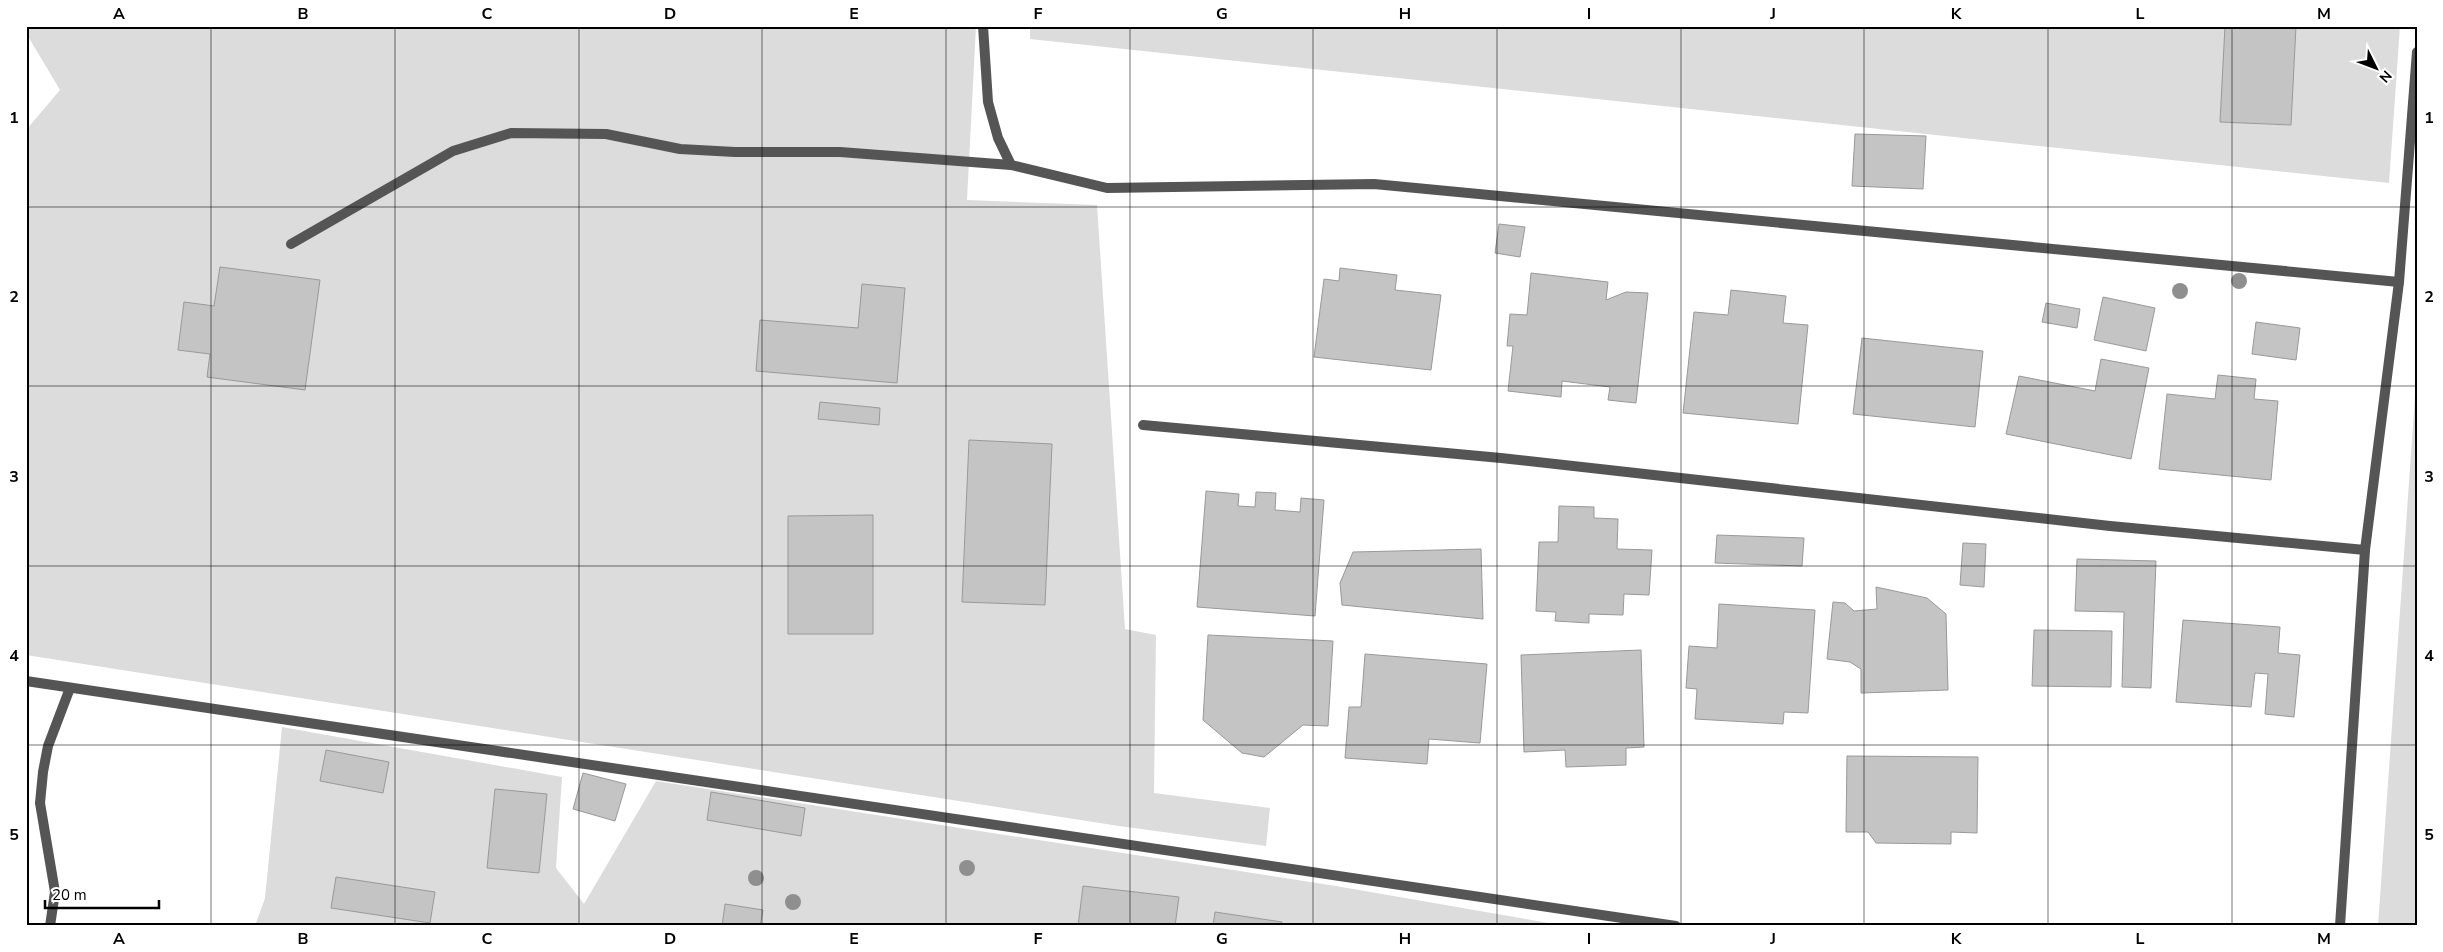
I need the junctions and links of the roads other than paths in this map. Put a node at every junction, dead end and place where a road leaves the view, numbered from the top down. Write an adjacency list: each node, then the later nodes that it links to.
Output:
1 (983, 26): 3 (street)
2 (2417, 52): 5 (street)
3 (1011, 165): 4 (street); 5 (street)
4 (291, 244)
5 (2398, 282): 7 (street)
6 (1143, 425): 7 (street)
7 (2365, 550): 12 (street)
8 (26, 681): 9 (street)
9 (70, 688): 10 (street); 11 (street)
10 (50, 926)
11 (1676, 926)
12 (2340, 926)

